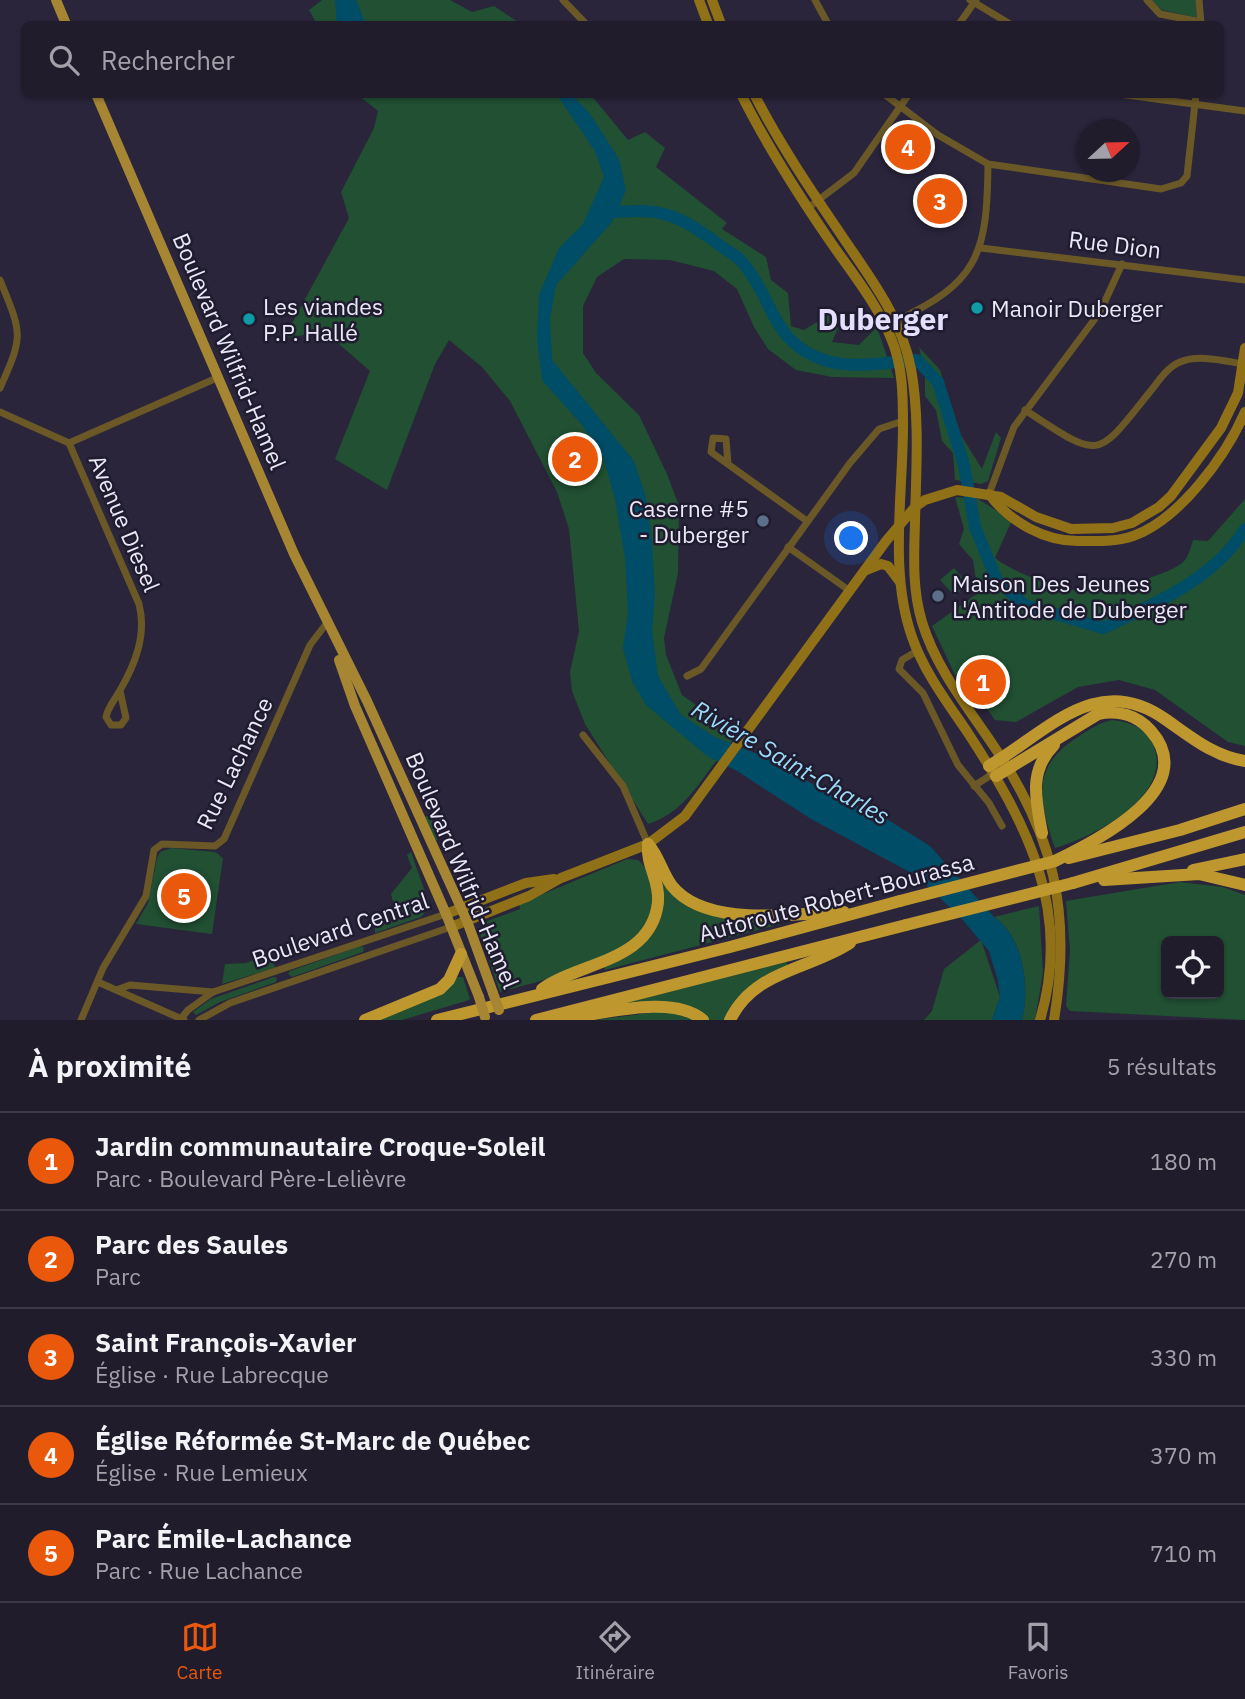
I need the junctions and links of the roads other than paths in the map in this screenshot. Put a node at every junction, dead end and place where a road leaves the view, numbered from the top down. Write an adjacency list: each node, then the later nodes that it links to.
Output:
1 (55, 0): 9 (main road)
2 (699, 0): 11 (main road)
3 (712, 0): 12 (main road)
4 (815, 0): 13 (street)
5 (1147, 0): 16 (street)
6 (1199, 0): 17 (street)
7 (566, 1): 10 (street)
8 (974, 1): 14 (street); 15 (street)
9 (65, 21)
10 (583, 21)
11 (707, 21)
12 (720, 21)
13 (826, 21)
14 (961, 21)
15 (1005, 21)
16 (1192, 21)
17 (1201, 21)
18 (98, 98): 41 (main road, Boulevard Wilfrid-Hamel)
19 (743, 98): 30 (main road)
20 (756, 98): 29 (main road)
21 (889, 98): 26 (street)
22 (906, 98): 26 (street)
23 (1149, 98): 25 (street)
24 (1196, 98): 25 (street)
25 (1195, 104): 27 (street); 28 (street)
26 (900, 107): 28 (street); 29 (street)
27 (1245, 111)
28 (988, 164): 31 (street)
29 (818, 201): 30 (street); 35 (main road)
30 (808, 208): 36 (main road)
31 (981, 248): 32 (street, Rue Dion); 35 (street)
32 (1122, 264): 33 (street, Rue Dion); 43 (street)
33 (1245, 280)
34 (0, 281): 42 (street)
35 (896, 320): 36 (street); 37 (main road)
36 (885, 326): 37 (main road)
37 (900, 346): 40 (main road)
38 (1245, 348): 39 (main road, Boulevard Central)
39 (1244, 364): 43 (street); 49 (main road, Boulevard Central)
40 (906, 375): 46 (main road); 50 (main road)
41 (219, 377): 47 (street); 57 (main road, Boulevard Wilfrid-Hamel)
42 (0, 388)
43 (1025, 410): 49 (street)
44 (0, 412): 47 (street, Avenue Diesel)
45 (1245, 412): 49 (main road)
46 (903, 421): 51 (street); 52 (main road)
47 (69, 443): 60 (street, Avenue Diesel)
48 (728, 464): 51 (street)
49 (984, 493): 50 (main road, Boulevard Central)
50 (915, 507): 52 (main road, Boulevard Central); 64 (main road)
51 (807, 521): 53 (street)
52 (901, 523): 54 (main road, Boulevard Central); 55 (main road)
53 (788, 547): 56 (street); 59 (street)
54 (865, 570): 55 (main road); 56 (main road, Boulevard Central)
55 (901, 587): 58 (main road)
56 (850, 591): 71 (main road, Boulevard Central)
57 (326, 624): 78 (main road, Boulevard Wilfrid-Hamel); 80 (main road, Boulevard Wilfrid-Hamel); 88 (street, Rue Lachance)
58 (918, 651): 65 (main road); 66 (street)
59 (687, 676)
60 (120, 691)
61 (1072, 728): 64 (highway); 70 (highway); 72 (highway)
62 (583, 735): 71 (street)
63 (1245, 761): 64 (highway)
64 (1005, 763): 65 (highway); 70 (main road)
65 (993, 772): 66 (street); 94 (main road)
66 (974, 786): 68 (street)
67 (1245, 809): 72 (highway, Autoroute Robert-Bourassa)
68 (1002, 826)
69 (1245, 832): 76 (highway, Autoroute Robert-Bourassa)
70 (1042, 833): 94 (main road)
71 (648, 844): 75 (main road, Boulevard Central); 79 (highway); 92 (highway)
72 (1061, 859): 79 (highway, Autoroute Robert-Bourassa, bridge)
73 (1245, 859): 74 (highway)
74 (1172, 874): 76 (highway); 77 (highway)
75 (561, 878): 78 (main road, Boulevard Central); 81 (main road, Boulevard Central)
76 (1073, 883): 83 (highway, Autoroute Robert-Bourassa, bridge)
77 (1245, 885)
78 (461, 908): 80 (main road, Boulevard Central); 81 (main road, Boulevard Wilfrid-Hamel)
79 (862, 911): 92 (highway, Autoroute Robert-Bourassa)
80 (446, 914): 82 (main road, Boulevard Wilfrid-Hamel); 84 (street, Boulevard Central)
81 (467, 921): 82 (main road, Boulevard Central); 100 (main road, Boulevard Wilfrid-Hamel, bridge)
82 (451, 927): 85 (main road, Boulevard Wilfrid-Hamel); 86 (street, Boulevard Central)
83 (858, 937): 101 (highway, Autoroute Robert-Bourassa); 104 (highway)
84 (366, 941): 86 (street); 87 (street, Boulevard Central)
85 (461, 954): 97 (highway); 99 (main road, Boulevard Wilfrid-Hamel, bridge)
86 (371, 955): 89 (street, Boulevard Central)
87 (281, 971): 89 (street); 91 (street, Boulevard Central)
88 (98, 982): 90 (street); 95 (street, Rue Lachance)
89 (285, 983): 96 (street, Boulevard Central)
90 (119, 989): 91 (street); 93 (street)
91 (214, 992): 93 (street, Boulevard Central)
92 (531, 997): 98 (highway, Autoroute Robert-Bourassa)
93 (182, 1019)
94 (1047, 1019)
95 (81, 1020)
96 (199, 1020)
97 (365, 1020)
98 (437, 1020)
99 (487, 1020)
100 (502, 1020)
101 (536, 1020)
102 (554, 1020): 103 (highway)
103 (703, 1020)
104 (730, 1020)

